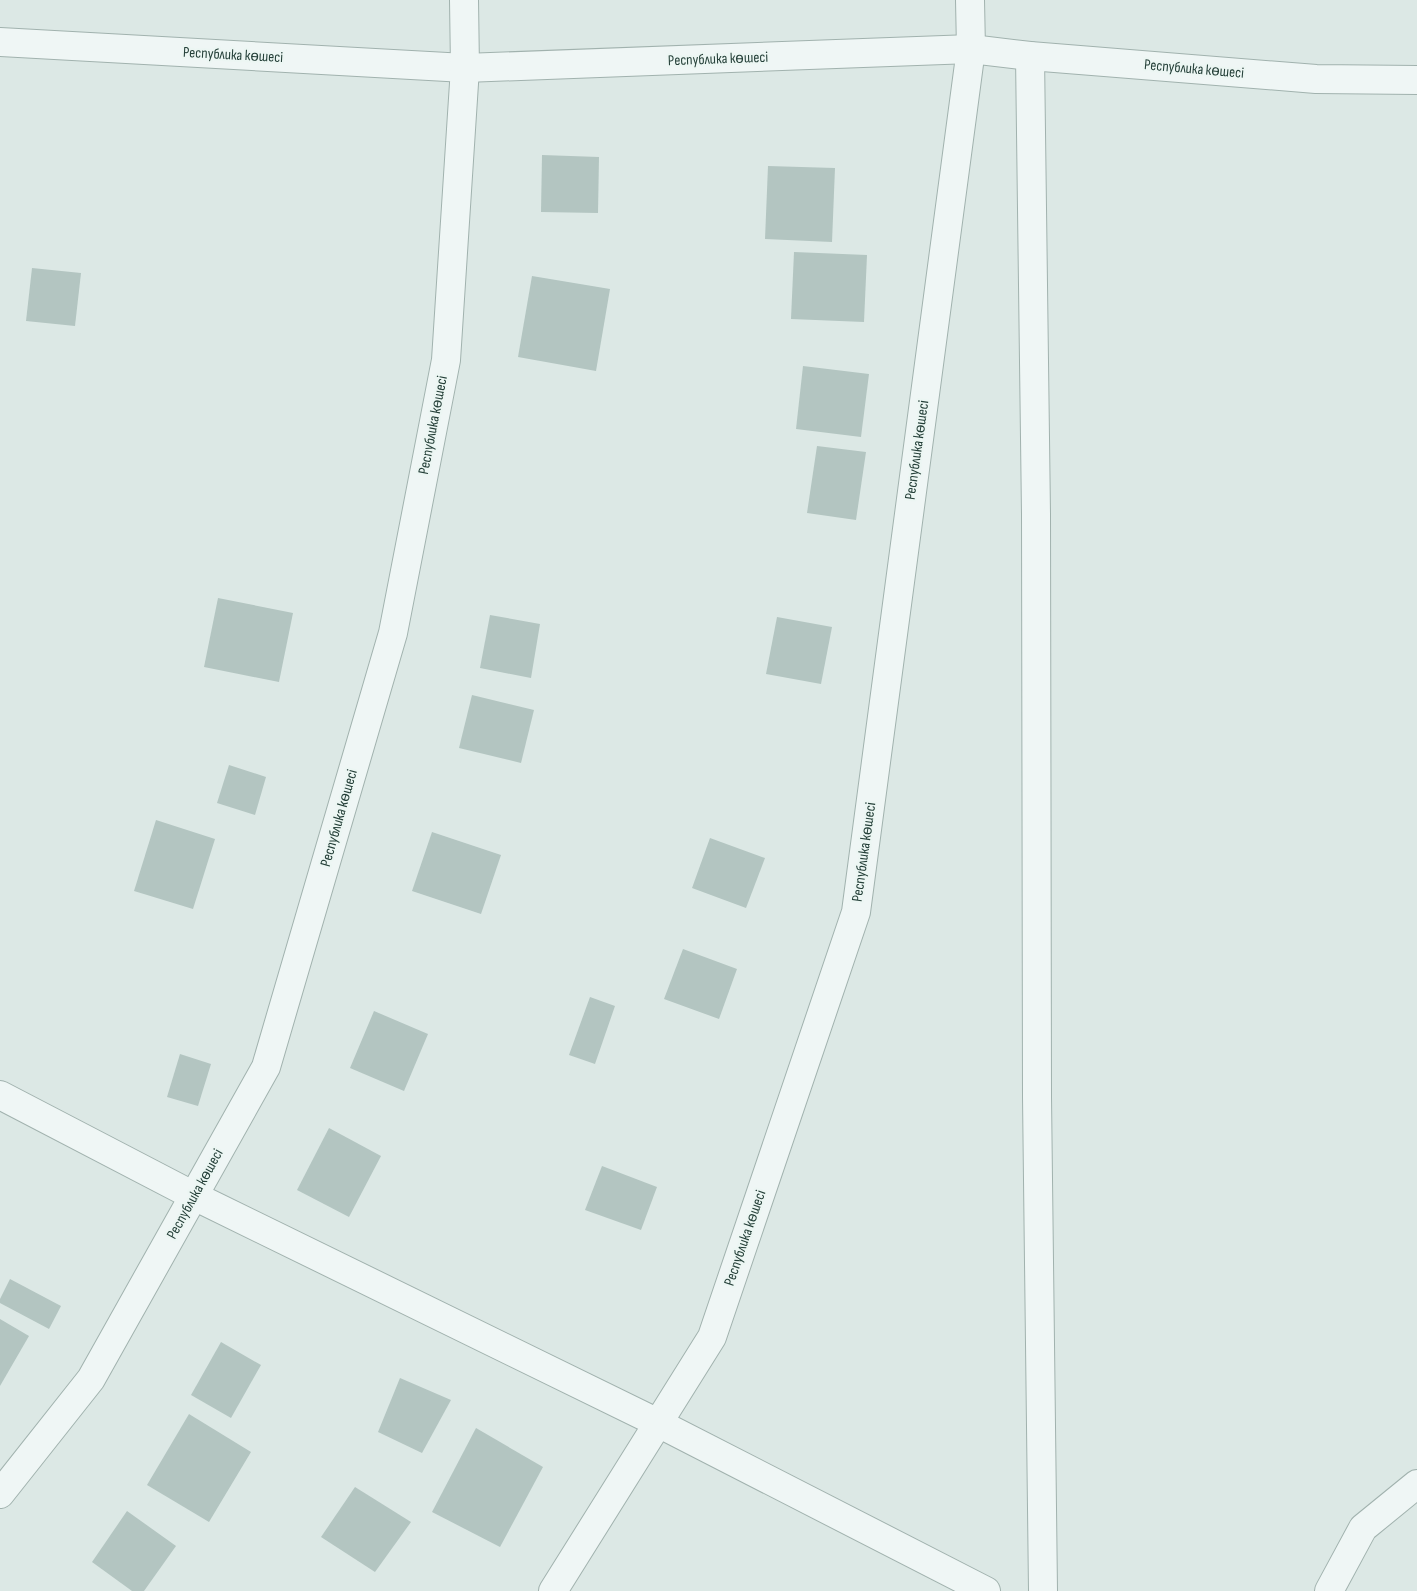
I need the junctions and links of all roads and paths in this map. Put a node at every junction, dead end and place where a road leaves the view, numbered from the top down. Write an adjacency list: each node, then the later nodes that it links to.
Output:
1 (464, 0): 6 (street, Республика көшесі)
2 (970, 0): 4 (street, Республика көшесі)
3 (0, 42): 6 (street, Республика көшесі)
4 (970, 49): 5 (street, Республика көшесі); 6 (street, Республика көшесі); 10 (street, Республика көшесі)
5 (1030, 56): 7 (street, Республика көшесі); 15 (street)
6 (465, 68): 9 (street, Республика көшесі)
7 (1417, 80)
8 (0, 1095): 9 (street)
9 (194, 1196): 10 (street); 12 (street, Республика көшесі)
10 (658, 1423): 13 (street, Республика көшесі); 14 (street)
11 (1417, 1484): 16 (street)
12 (0, 1494)
13 (553, 1591)
14 (986, 1591)
15 (1042, 1591)
16 (1328, 1591)

